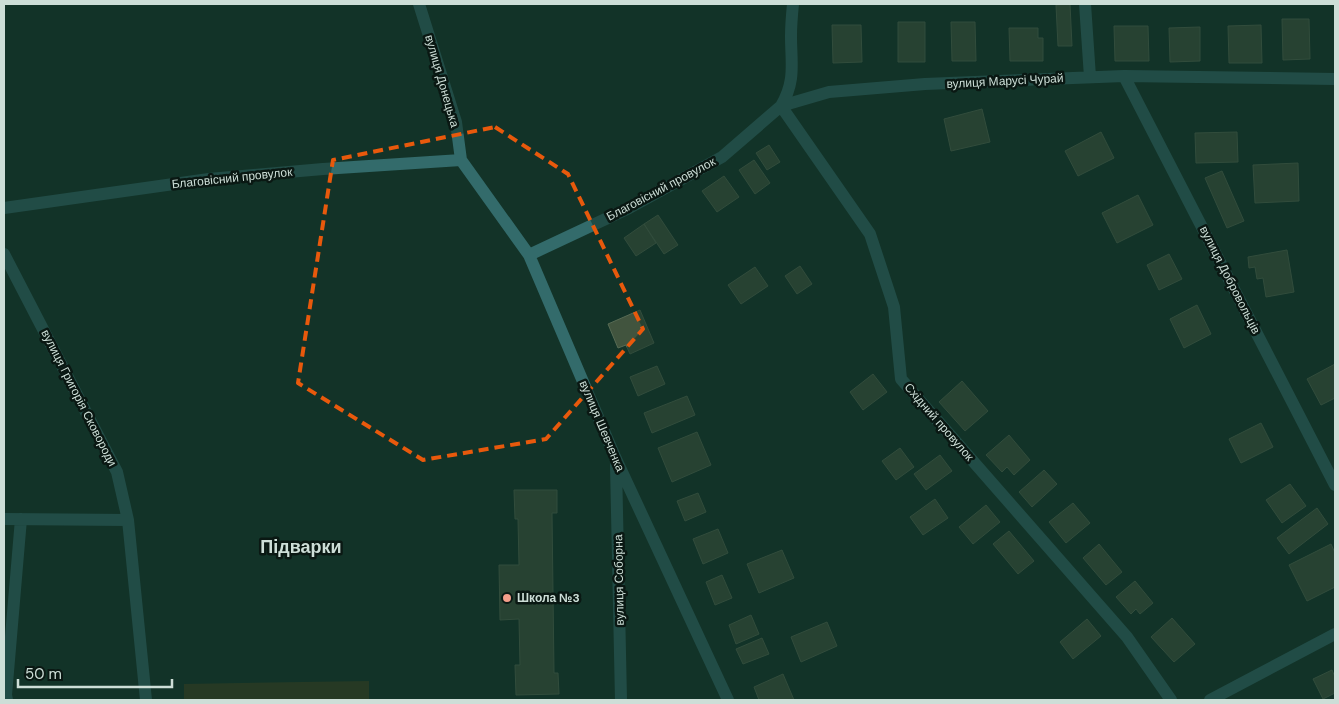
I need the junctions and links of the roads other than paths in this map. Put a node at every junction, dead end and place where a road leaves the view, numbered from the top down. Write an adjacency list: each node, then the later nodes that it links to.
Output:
1 (419, 4): 8 (street, вулиця Донецька)
2 (793, 4): 7 (street)
3 (1084, 4): 5 (street)
4 (1124, 76): 5 (street, вулиця Марусі Чурай); 6 (street, вулиця Марусі Чурай); 13 (street, вулиця Добровольців)
5 (1090, 77): 7 (street, вулиця Марусі Чурай)
6 (1335, 79)
7 (782, 106): 11 (street, Благовісний провулок); 22 (street, Східний провулок)
8 (461, 160): 9 (street, Благовісний провулок); 11 (street, вулиця Шевченка)
9 (4, 208)
10 (4, 254): 16 (street, вулиця Григорія Сковороди)
11 (529, 255): 12 (street, вулиця Шевченка)
12 (616, 459): 20 (street, вулиця Соборна); 21 (street, вулиця Шевченка)
13 (1335, 485)
14 (4, 519): 15 (street)
15 (21, 519): 16 (street); 18 (street)
16 (128, 520): 19 (street, вулиця Григорія Сковороди)
17 (1335, 634): 23 (street)
18 (6, 696)
19 (146, 700)
20 (621, 700)
21 (728, 700)
22 (1171, 700)
23 (1210, 700)

